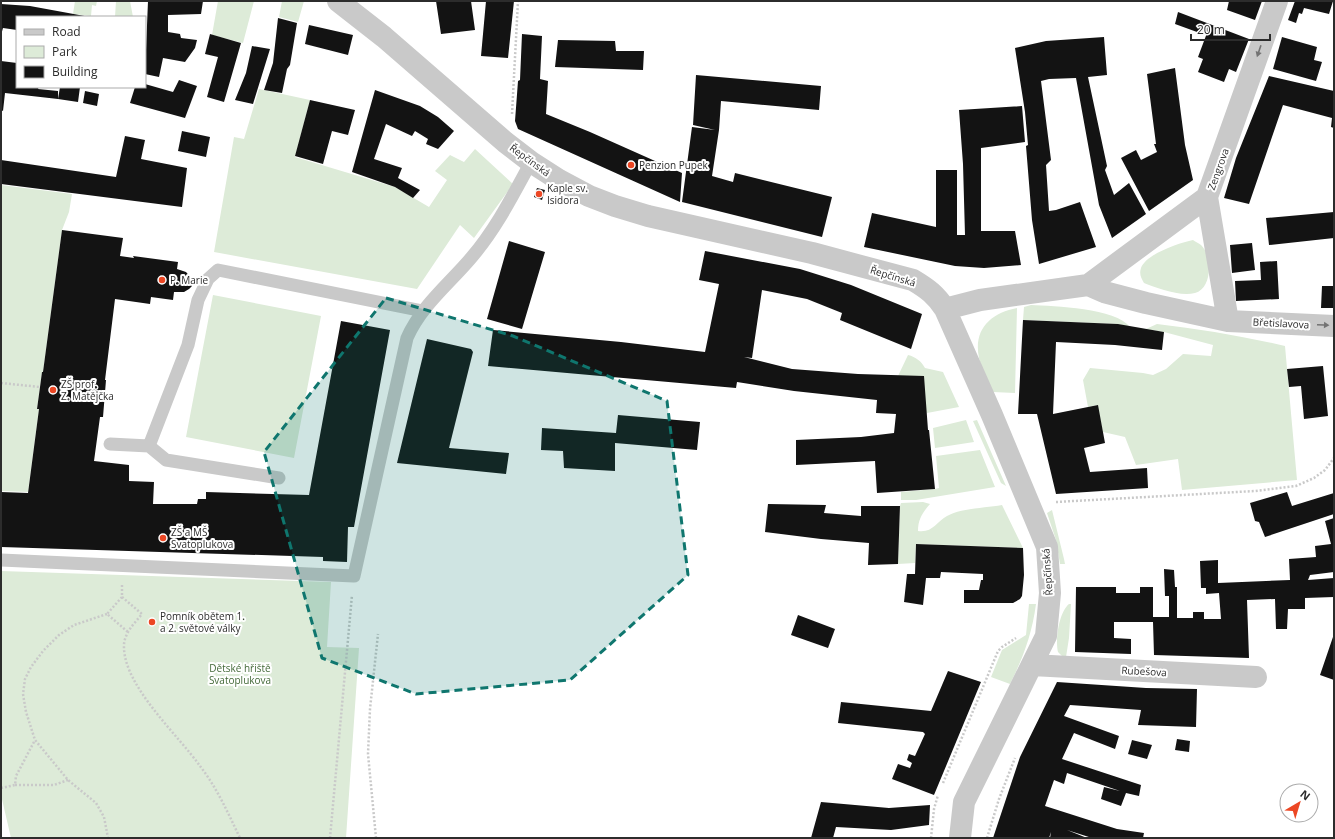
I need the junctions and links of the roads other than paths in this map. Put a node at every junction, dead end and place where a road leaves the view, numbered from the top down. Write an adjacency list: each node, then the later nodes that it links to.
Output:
1 (338, 1): 3 (street, Řepčínská)
2 (1277, 1): 4 (street, Zengrova, one-way to 4)
3 (531, 162): 6 (street, Řepčínská); 7 (lane)
4 (1207, 197): 5 (street, Zengrova); 8 (street)
5 (1088, 285): 6 (street); 8 (street, Břetislavova)
6 (945, 309): 14 (street, Řepčínská)
7 (423, 311): 11 (lane); 13 (lane)
8 (1228, 321): 9 (street, Břetislavova, one-way to 9)
9 (1334, 326)
10 (110, 444): 11 (lane)
11 (149, 446): 12 (lane)
12 (279, 478)
13 (1, 560)
14 (1032, 665): 15 (street, Rubešova); 16 (street, Řepčínská)
15 (1256, 677)
16 (960, 838)

